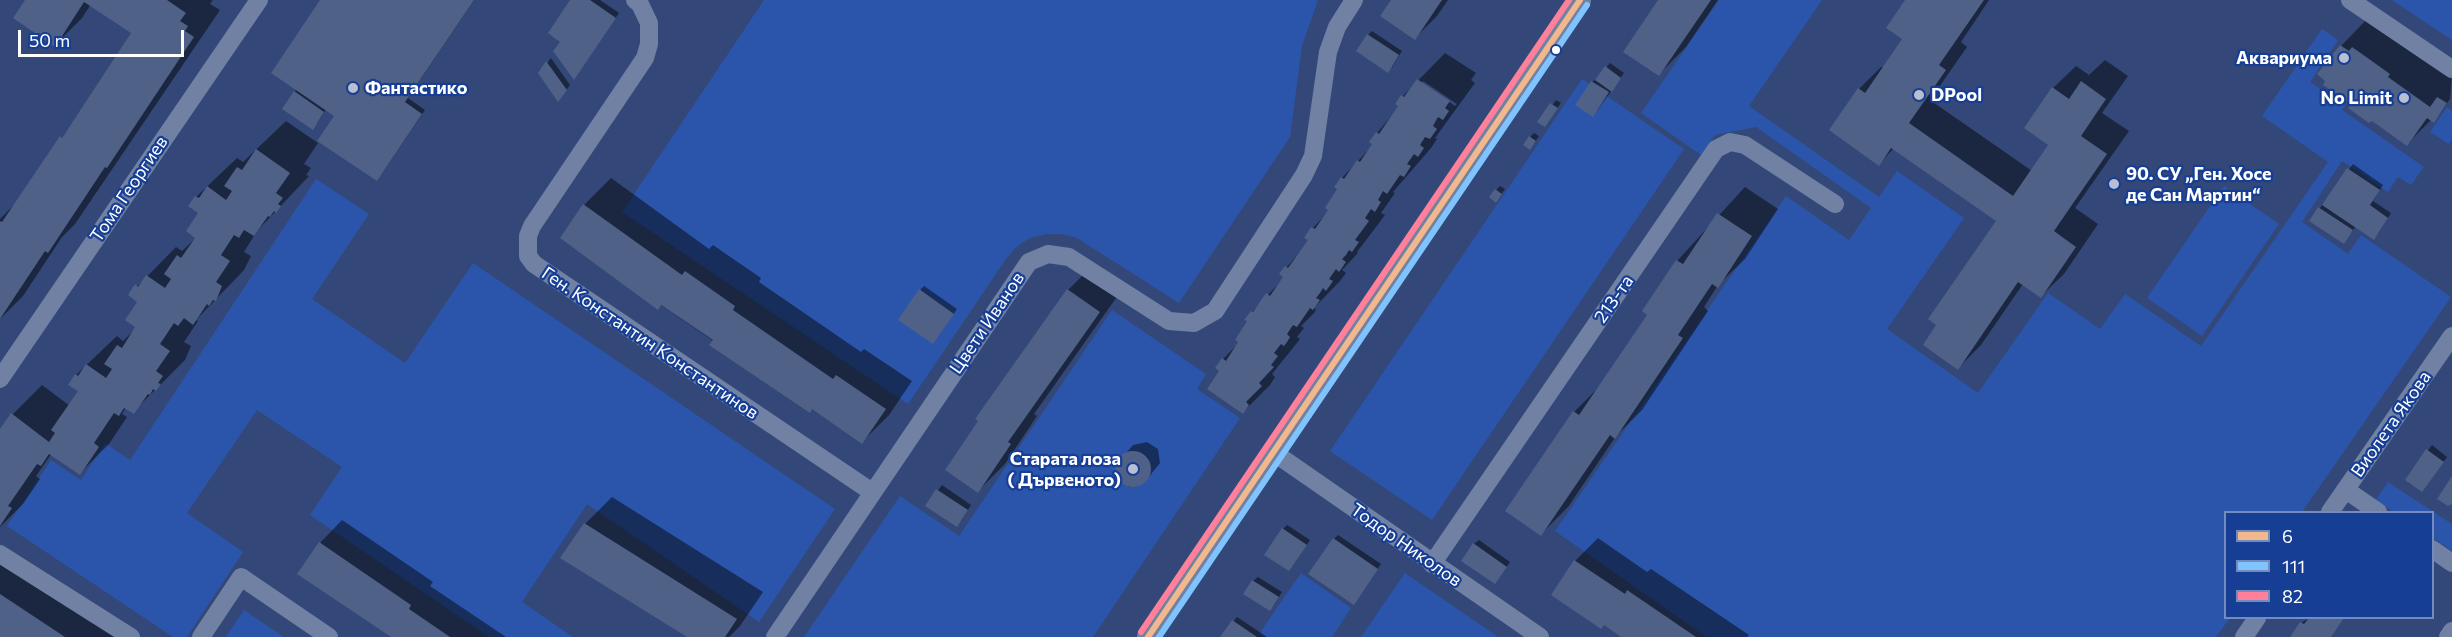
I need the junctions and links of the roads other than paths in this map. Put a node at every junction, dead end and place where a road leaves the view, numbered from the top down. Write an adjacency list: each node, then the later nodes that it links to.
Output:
1 (259, 0): 9 (street, Тома Георгиев)
2 (635, 0): 12 (street, Ген. Константин Константинов)
3 (1354, 0): 12 (street, Цвети Иванов)
4 (1580, 0): 10 (street)
5 (2350, 0): 6 (street)
6 (2452, 69)
7 (1835, 204): 18 (street, 213-та)
8 (2452, 336): 11 (street, Виолета Якова)
9 (0, 380)
10 (1273, 452): 18 (street, Тодор Николов); 25 (street)
11 (2346, 490): 13 (street, Виолета Якова); 14 (street)
12 (872, 492): 24 (street, Цвети Иванов)
13 (2331, 511)
14 (2375, 511)
15 (2434, 550): 17 (street)
16 (0, 554): 21 (street)
17 (2452, 563)
18 (1432, 564): 26 (street, Тодор Николов)
19 (2256, 619): 27 (street)
20 (2452, 632): 28 (street)
21 (131, 637)
22 (201, 637): 23 (street)
23 (329, 637)
24 (775, 637)
25 (1148, 637)
26 (1540, 637)
27 (2244, 637)
28 (2448, 637)

